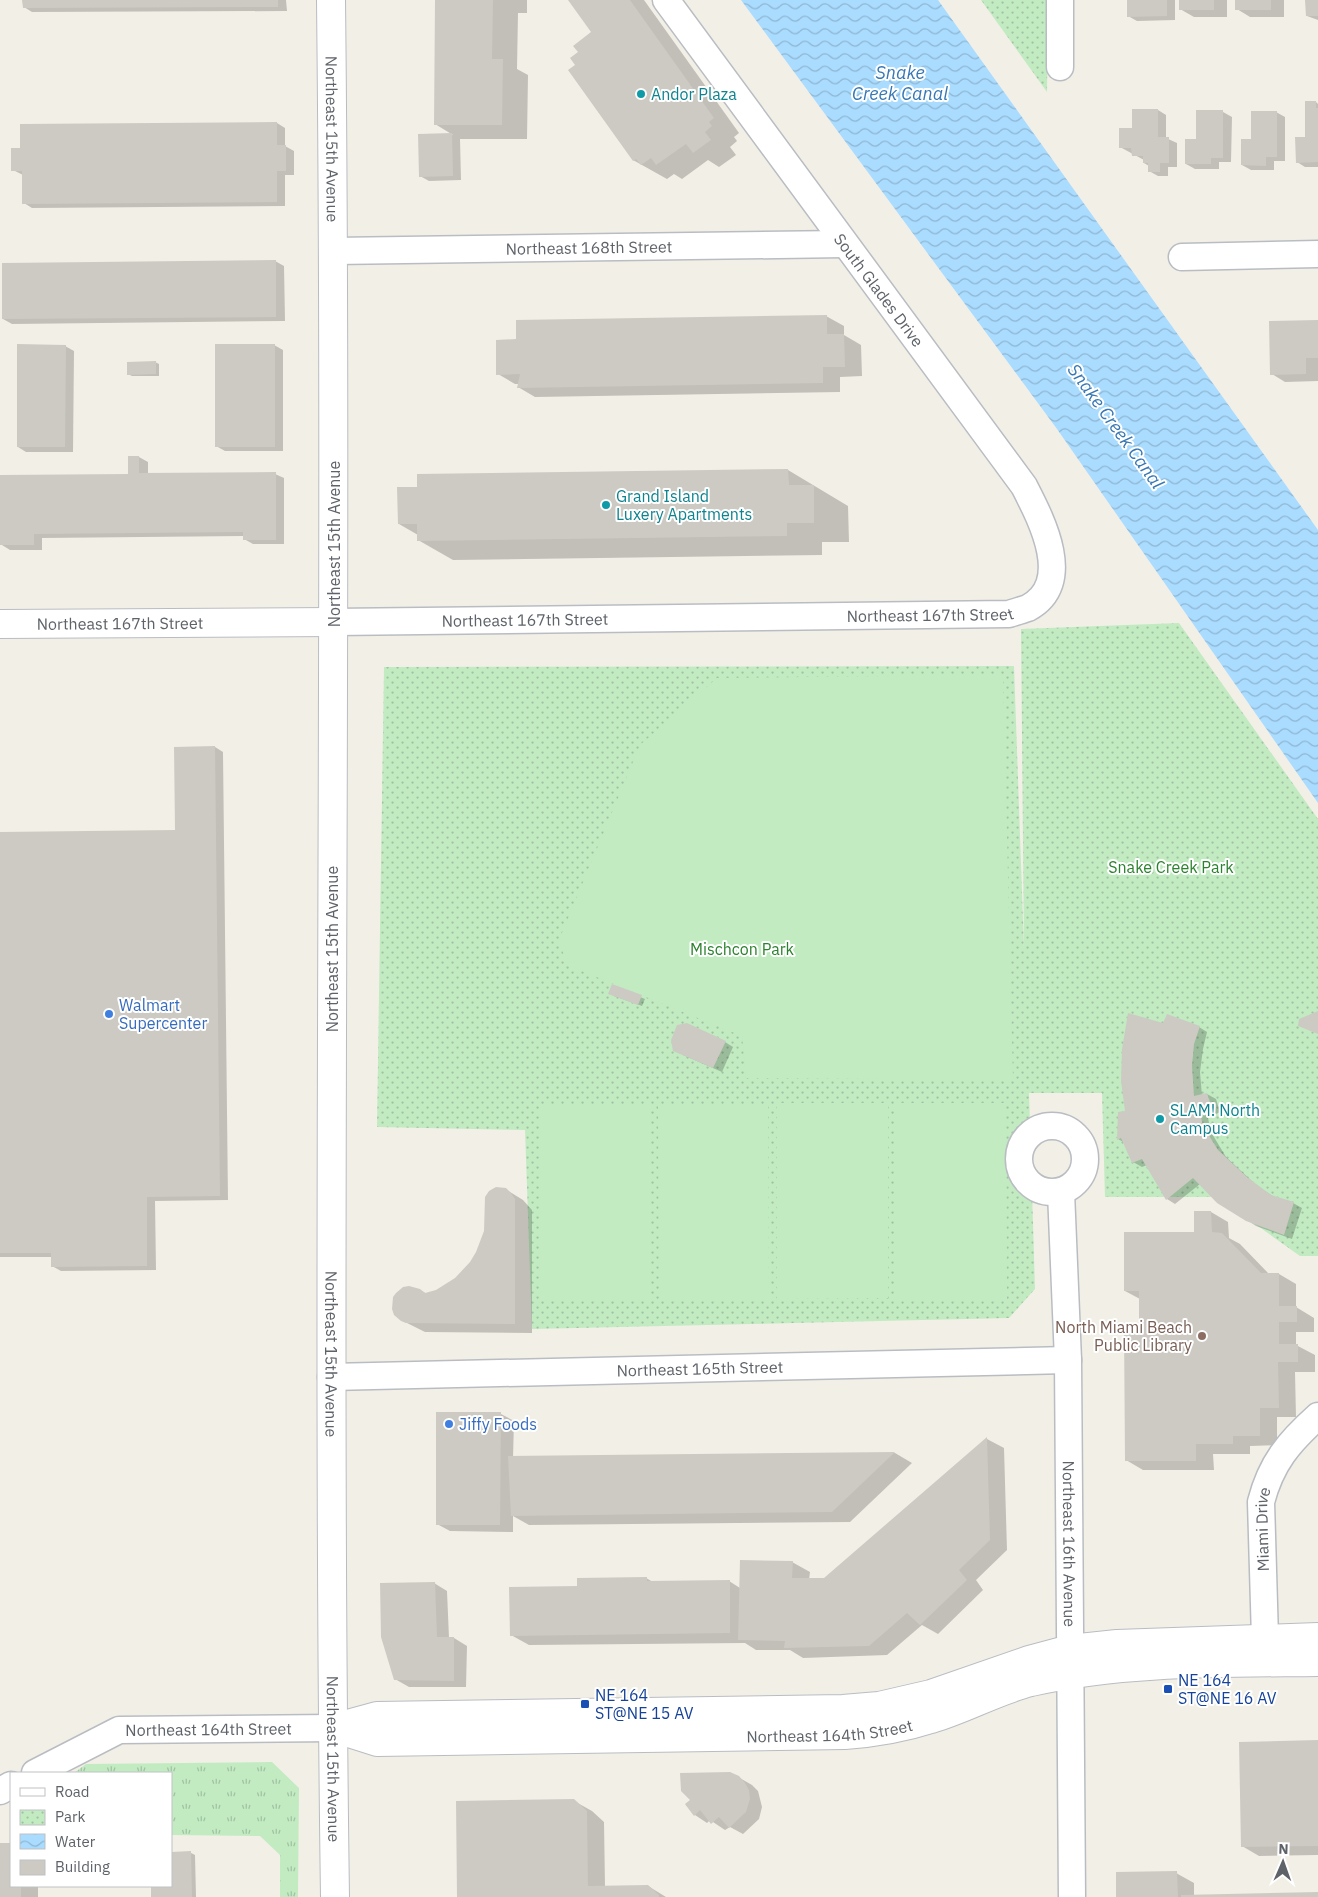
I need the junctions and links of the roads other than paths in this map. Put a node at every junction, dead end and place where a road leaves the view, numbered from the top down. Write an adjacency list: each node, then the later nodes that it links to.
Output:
1 (331, 0): 6 (street, Northeast 15th Avenue)
2 (666, 0): 5 (street, South Glades Drive)
3 (1060, 0): 4 (street)
4 (1060, 67)
5 (844, 244): 6 (street, Northeast 168th Street); 9 (street, South Glades Drive)
6 (334, 251): 10 (street, Northeast 15th Avenue)
7 (1318, 254): 8 (street)
8 (1182, 257)
9 (1044, 594): 10 (street, Northeast 167th Street)
10 (334, 622): 11 (street, Northeast 167th Street); 14 (street, Northeast 15th Avenue)
11 (0, 624)
12 (1061, 1192): 13 (street, Northeast 16th Avenue)
13 (1068, 1360): 14 (street, Northeast 165th Street); 18 (street, Northeast 16th Avenue)
14 (331, 1377): 20 (street, Northeast 15th Avenue)
15 (1318, 1416): 17 (street, Miami Drive)
16 (1318, 1637): 17 (street, Northeast 164th Street)
17 (1264, 1650): 18 (street, Northeast 164th Street); 19 (street, Northeast 164th Street)
18 (1070, 1661): 20 (street, Northeast 164th Street); 23 (street, Northeast 16th Avenue)
19 (1318, 1662)
20 (333, 1728): 21 (street, Northeast 164th Street); 22 (street, Northeast 15th Avenue)
21 (37, 1772)
22 (335, 1897)
23 (1072, 1897)

